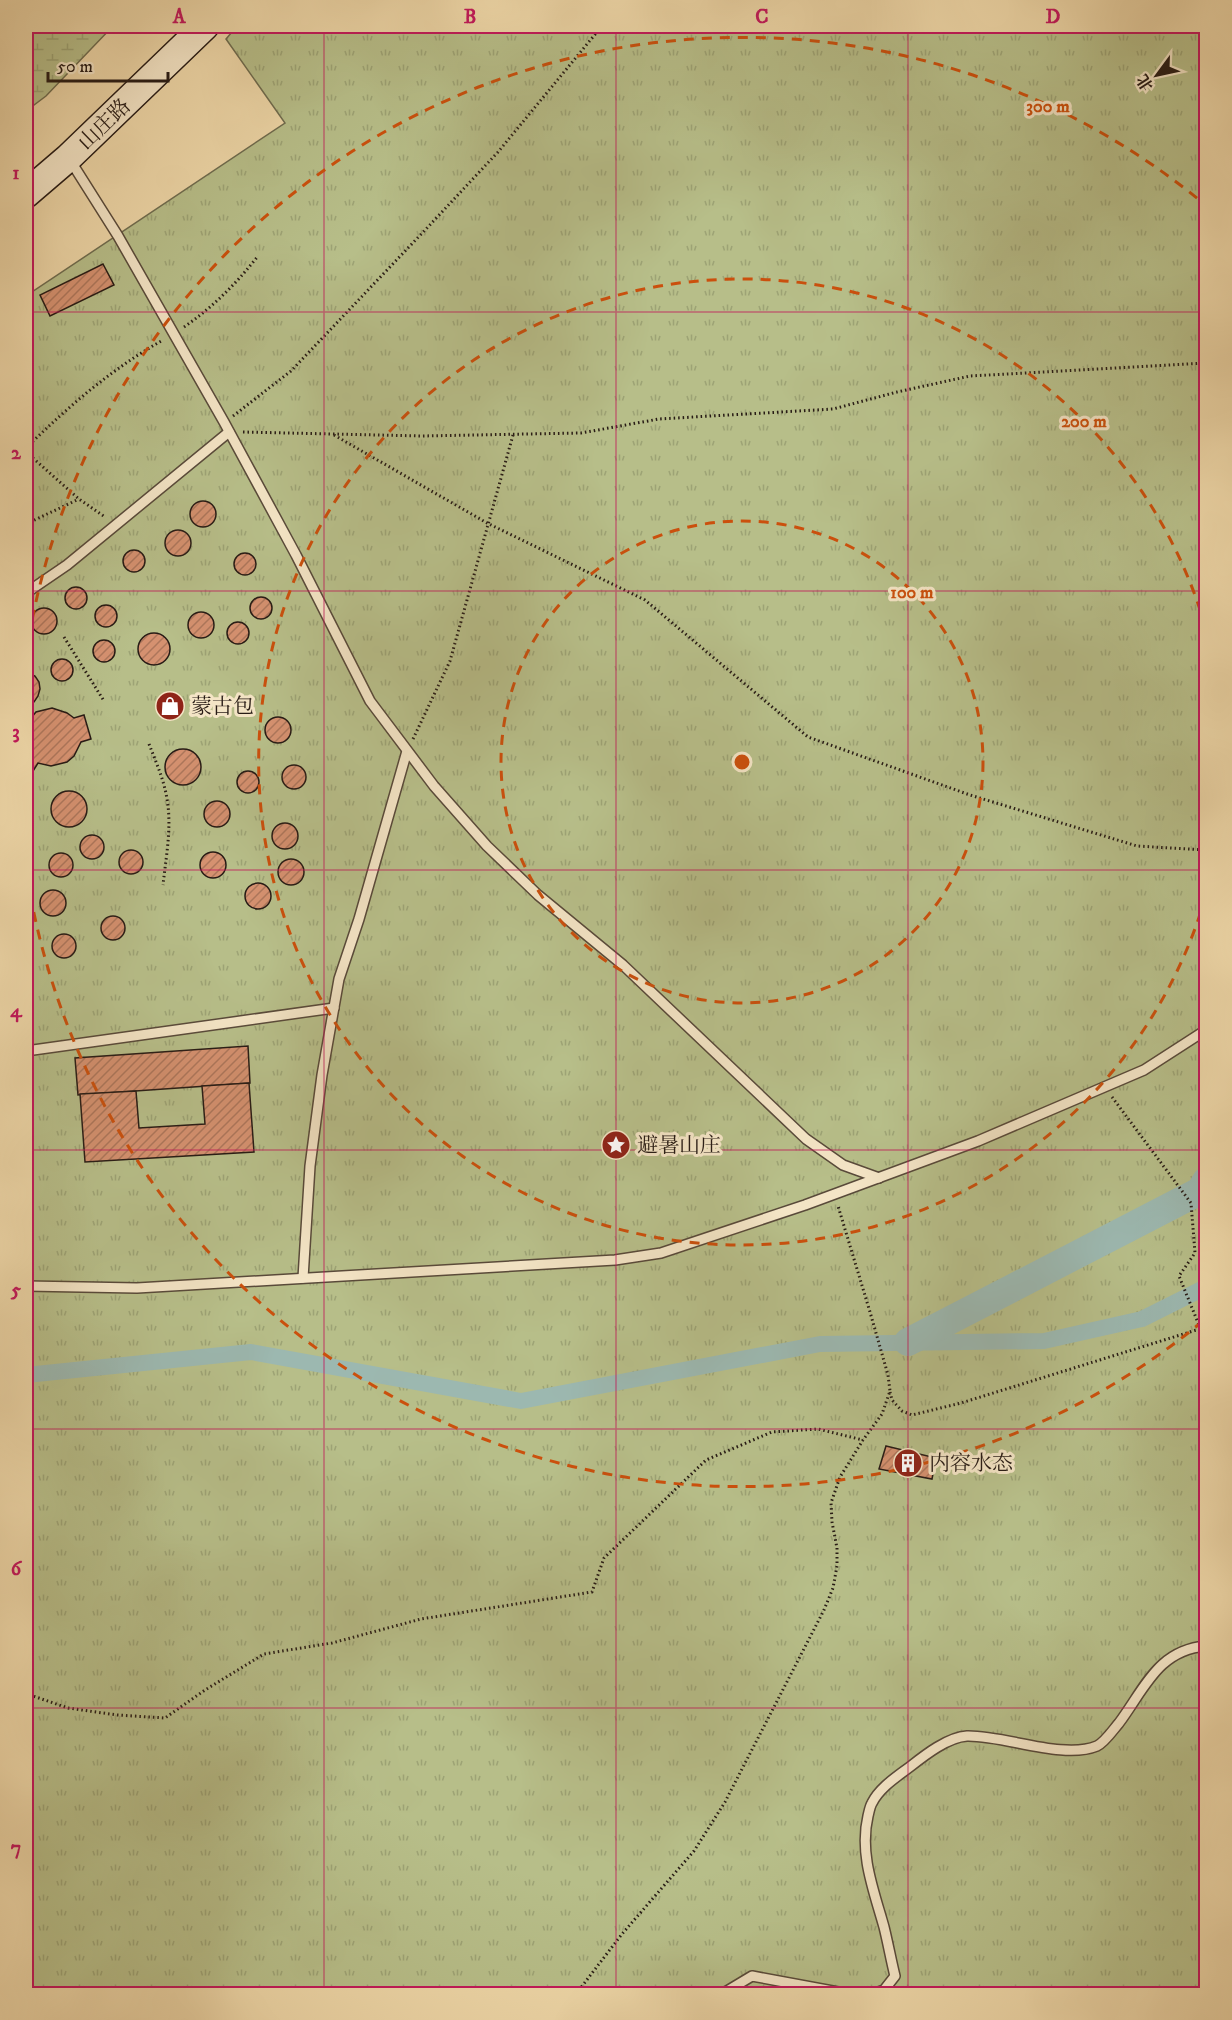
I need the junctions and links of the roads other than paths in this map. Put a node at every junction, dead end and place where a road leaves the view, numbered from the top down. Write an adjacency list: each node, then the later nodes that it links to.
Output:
1 (205, 26): 2 (main road, 山庄路)
2 (68, 158): 3 (main road, 山庄路); 4 (lane)
3 (26, 194)
4 (230, 432): 5 (lane); 6 (lane)
5 (26, 593)
6 (407, 752): 7 (lane); 10 (lane)
7 (334, 1008): 9 (lane); 11 (lane)
8 (1206, 1030): 10 (lane)
9 (26, 1051)
10 (879, 1178): 11 (lane)
11 (303, 1278): 12 (lane)
12 (26, 1286)
13 (1206, 1646): 16 (lane)
14 (722, 1995): 15 (lane)
15 (849, 1995)
16 (873, 1995)

